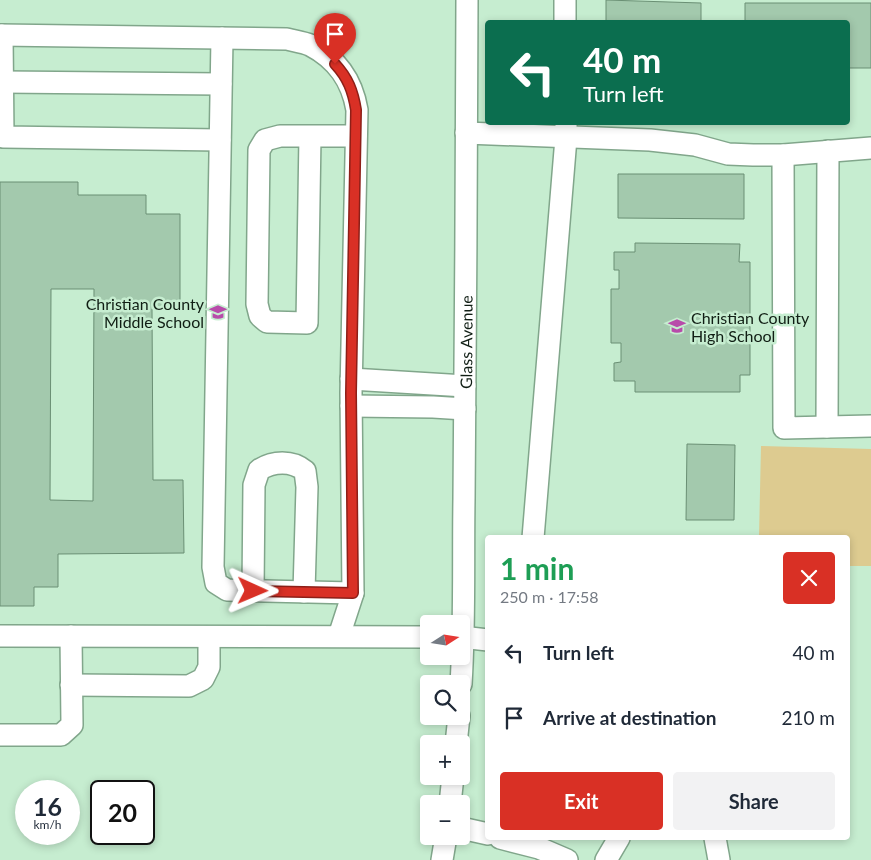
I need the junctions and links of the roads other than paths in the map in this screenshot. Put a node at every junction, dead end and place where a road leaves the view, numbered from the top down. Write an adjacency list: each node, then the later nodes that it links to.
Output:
1 (467, 0): 9 (street, Glass Avenue)
2 (565, 0): 3 (street)
3 (565, 20)
4 (1, 35): 5 (street); 6 (street)
5 (222, 38): 7 (street); 11 (street)
6 (2, 82): 7 (street); 12 (street)
7 (221, 84): 12 (street)
8 (566, 130): 9 (street); 15 (street); 22 (street)
9 (466, 133): 17 (street, Glass Avenue)
10 (310, 136): 10 (street); 11 (street)
11 (356, 136): 16 (street)
12 (220, 140): 23 (street)
13 (871, 148): 14 (street)
14 (828, 152): 15 (street); 21 (street)
15 (783, 155): 21 (street)
16 (352, 379): 17 (street); 18 (street)
17 (465, 386): 19 (street, Glass Avenue)
18 (351, 406): 19 (street); 25 (street)
19 (465, 409): 26 (street, Glass Avenue)
20 (871, 426): 21 (street)
21 (827, 427)
22 (533, 535)
23 (253, 591): 24 (street); 24 (street)
24 (304, 592): 25 (street)
25 (353, 593): 29 (street)
26 (463, 615)
27 (0, 636): 28 (street)
28 (71, 636): 31 (street); 34 (street)
29 (339, 636): 30 (street); 31 (street)
30 (420, 636)
31 (209, 637): 34 (street)
32 (470, 638): 33 (street)
33 (485, 640)
34 (71, 685): 35 (street)
35 (0, 735)
36 (470, 830): 37 (street)
37 (485, 833)
38 (513, 840): 43 (street)
39 (618, 840): 44 (street)
40 (715, 840): 45 (street)
41 (444, 845): 42 (street)
42 (442, 860)
43 (568, 860)
44 (606, 860)
45 (718, 860)

